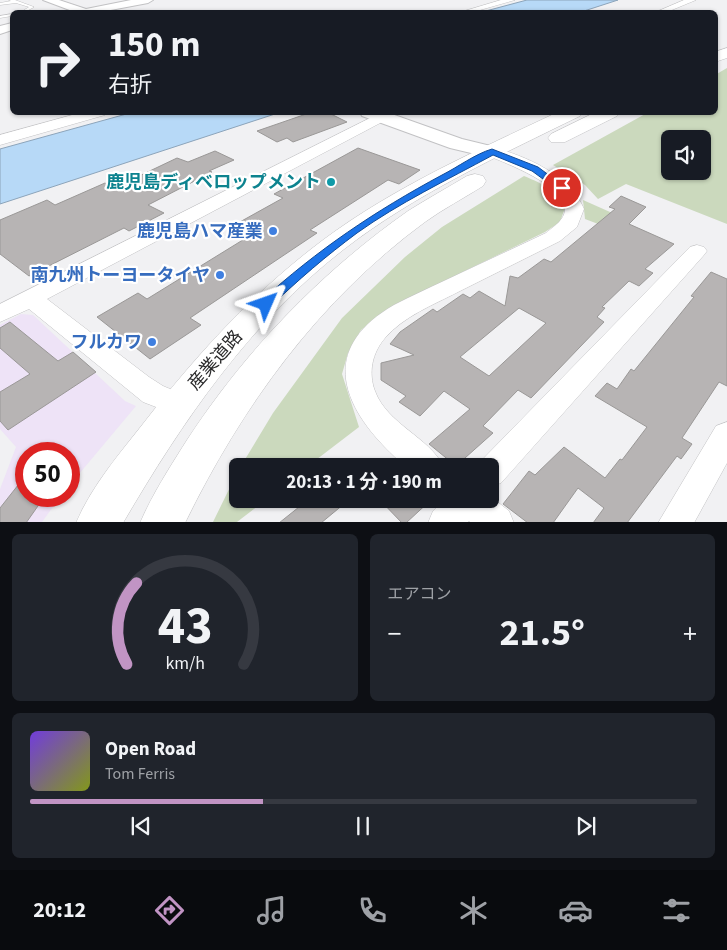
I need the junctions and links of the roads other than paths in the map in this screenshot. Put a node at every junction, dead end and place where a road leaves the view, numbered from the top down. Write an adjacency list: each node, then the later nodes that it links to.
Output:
1 (33, 0): 9 (street)
2 (48, 0): 10 (street)
3 (148, 0): 11 (street)
4 (511, 0): 12 (street)
5 (692, 0): 13 (street)
6 (14, 1): 7 (lane); 8 (lane)
7 (0, 4)
8 (28, 10)
9 (62, 10)
10 (79, 10)
11 (96, 10)
12 (473, 10)
13 (665, 10)
14 (89, 115): 19 (street)
15 (383, 115): 22 (street)
16 (387, 115): 20 (street)
17 (569, 115): 20 (main road, 産業道路)
18 (604, 115): 20 (main road, 産業道路)
19 (0, 140)
20 (503, 156): 24 (main road, 産業道路); 26 (street); 31 (main road, 産業道路)
21 (697, 251): 27 (street)
22 (31, 298): 23 (street); 24 (street)
23 (0, 314)
24 (177, 404): 30 (main road, 産業道路)
25 (727, 435): 34 (street)
26 (417, 458)
27 (499, 463)
28 (458, 508): 32 (street)
29 (479, 508): 33 (street)
30 (98, 522)
31 (162, 522)
32 (445, 522)
33 (497, 522)
34 (675, 522)

